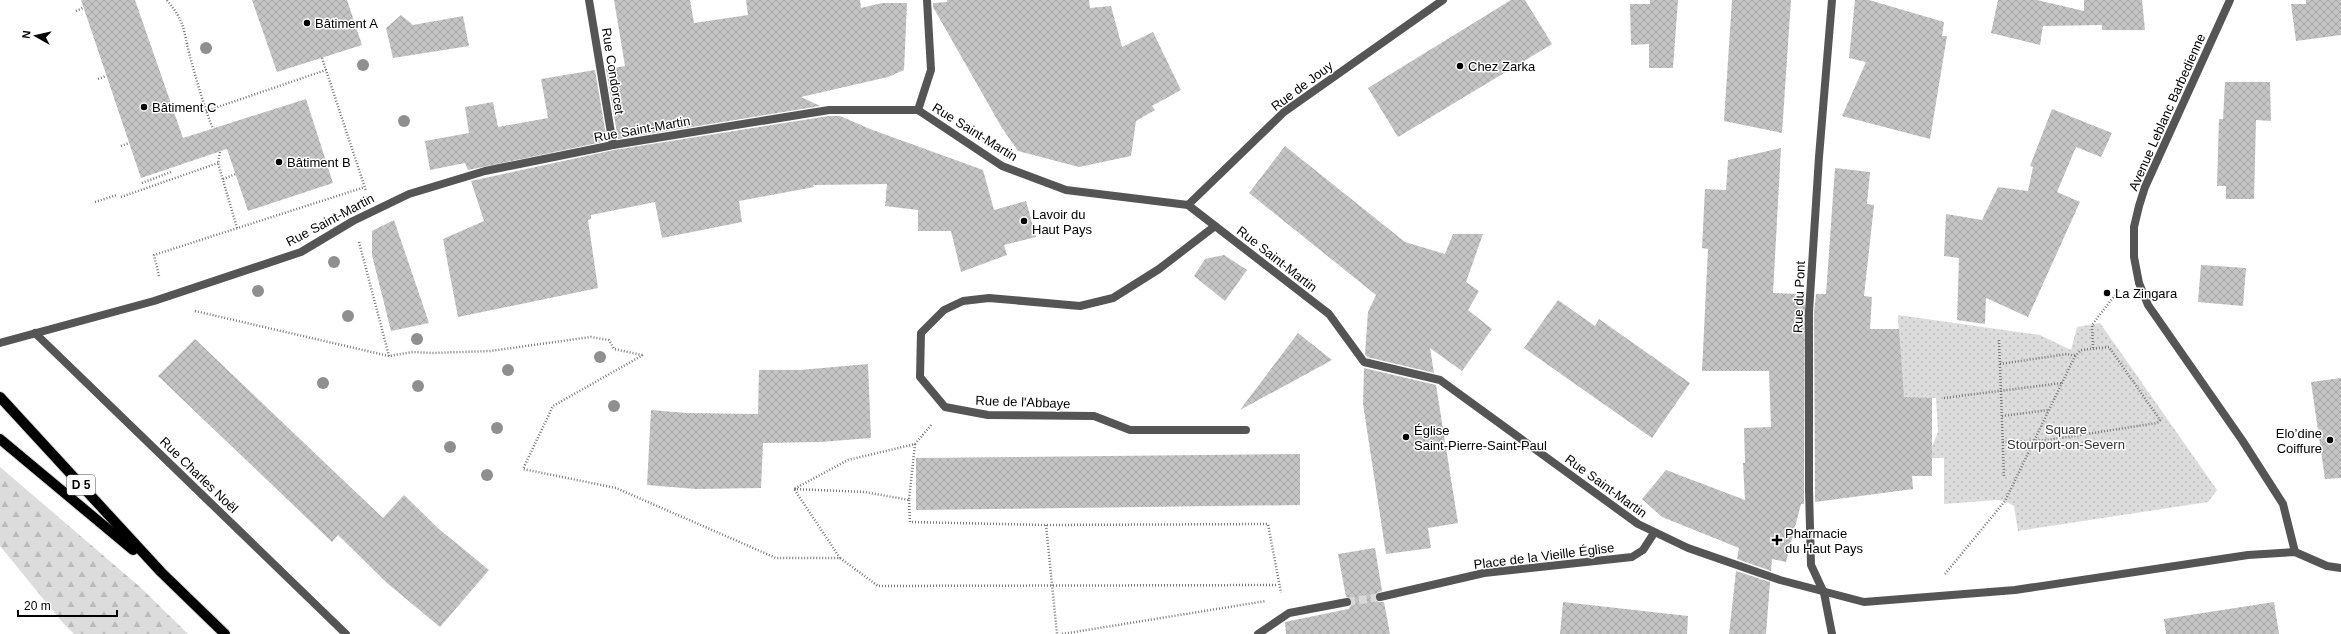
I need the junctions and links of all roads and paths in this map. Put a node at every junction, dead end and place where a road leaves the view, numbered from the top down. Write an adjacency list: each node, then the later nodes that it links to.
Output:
1 (167, 0): 14 (path)
2 (589, 0): 18 (street, Rue Condorcet)
3 (927, 0): 13 (street)
4 (1443, 0): 30 (street, Rue de Jouy)
5 (1832, 0): 67 (street, Rue du Pont)
6 (2230, 0): 35 (street, Avenue Leblanc Barbedienne)
7 (83, 8): 8 (path)
8 (76, 11)
9 (322, 58): 10 (path)
10 (326, 70): 14 (path); 25 (path)
11 (106, 76): 12 (path)
12 (98, 79)
13 (918, 110): 18 (street, Rue Saint-Martin); 30 (street, Rue Saint-Martin)
14 (206, 112): 15 (path)
15 (213, 129)
16 (129, 143): 17 (path)
17 (121, 146)
18 (613, 146): 31 (street, Rue Saint-Martin)
19 (220, 152): 20 (path)
20 (218, 163): 23 (path); 28 (path)
21 (171, 172): 24 (path)
22 (236, 174): 23 (path)
23 (223, 179): 33 (path)
24 (142, 183)
25 (364, 187): 27 (path); 33 (path)
26 (117, 195): 29 (path)
27 (367, 196)
28 (121, 197)
29 (95, 202)
30 (1188, 205): 32 (street, Rue Saint-Martin)
31 (353, 221): 37 (street, Rue Saint-Martin); 41 (path)
32 (1215, 226): 48 (street); 60 (street, Rue Saint-Martin)
33 (238, 228): 34 (path)
34 (158, 271)
35 (2139, 283): 40 (path); 61 (street, Avenue Leblanc Barbedienne)
36 (192, 310): 41 (path)
37 (35, 333): 39 (street, Rue Saint-Martin); 74 (street, Rue Charles Noël)
38 (1999, 340): 43 (path)
39 (0, 343)
40 (2093, 348): 42 (path); 53 (path)
41 (389, 356): 62 (path)
42 (2076, 356): 43 (path); 44 (path)
43 (2000, 364): 45 (path)
44 (2062, 383): 45 (path); 49 (path)
45 (2001, 390): 47 (path); 50 (path)
46 (0, 397): 64 (main road, D 5)
47 (1944, 398)
48 (946, 407): 51 (street, Rue de l'Abbaye); 55 (path)
49 (2049, 410): 50 (path); 53 (path)
50 (2002, 416): 54 (path)
51 (1246, 430)
52 (0, 439): 64 (main road, D 5)
53 (2034, 440): 54 (path); 70 (path)
54 (2003, 442): 56 (path)
55 (915, 444): 57 (path); 58 (path)
56 (2004, 476)
57 (794, 489): 58 (path); 62 (path)
58 (909, 500): 59 (path)
59 (1046, 525): 65 (path); 66 (path)
60 (1654, 533): 67 (street, Rue Saint-Martin); 68 (street, Place de la Vieille Église)
61 (2295, 552): 63 (street); 70 (street, Rue Saint-Martin)
62 (840, 558): 66 (path)
63 (2341, 568)
64 (161, 572): 73 (main road, D 5)
65 (1278, 585): 66 (path); 69 (path)
66 (1052, 586): 75 (path)
67 (1824, 592): 70 (street, Rue Saint-Martin); 78 (street, Rue du Pont)
68 (1380, 597)
69 (1283, 598): 72 (path); 76 (path)
70 (1924, 598)
71 (1347, 602): 72 (street)
72 (1288, 612): 77 (street)
73 (225, 634)
74 (346, 634)
75 (1057, 634)
76 (1062, 634)
77 (1258, 634)
78 (1832, 634)

